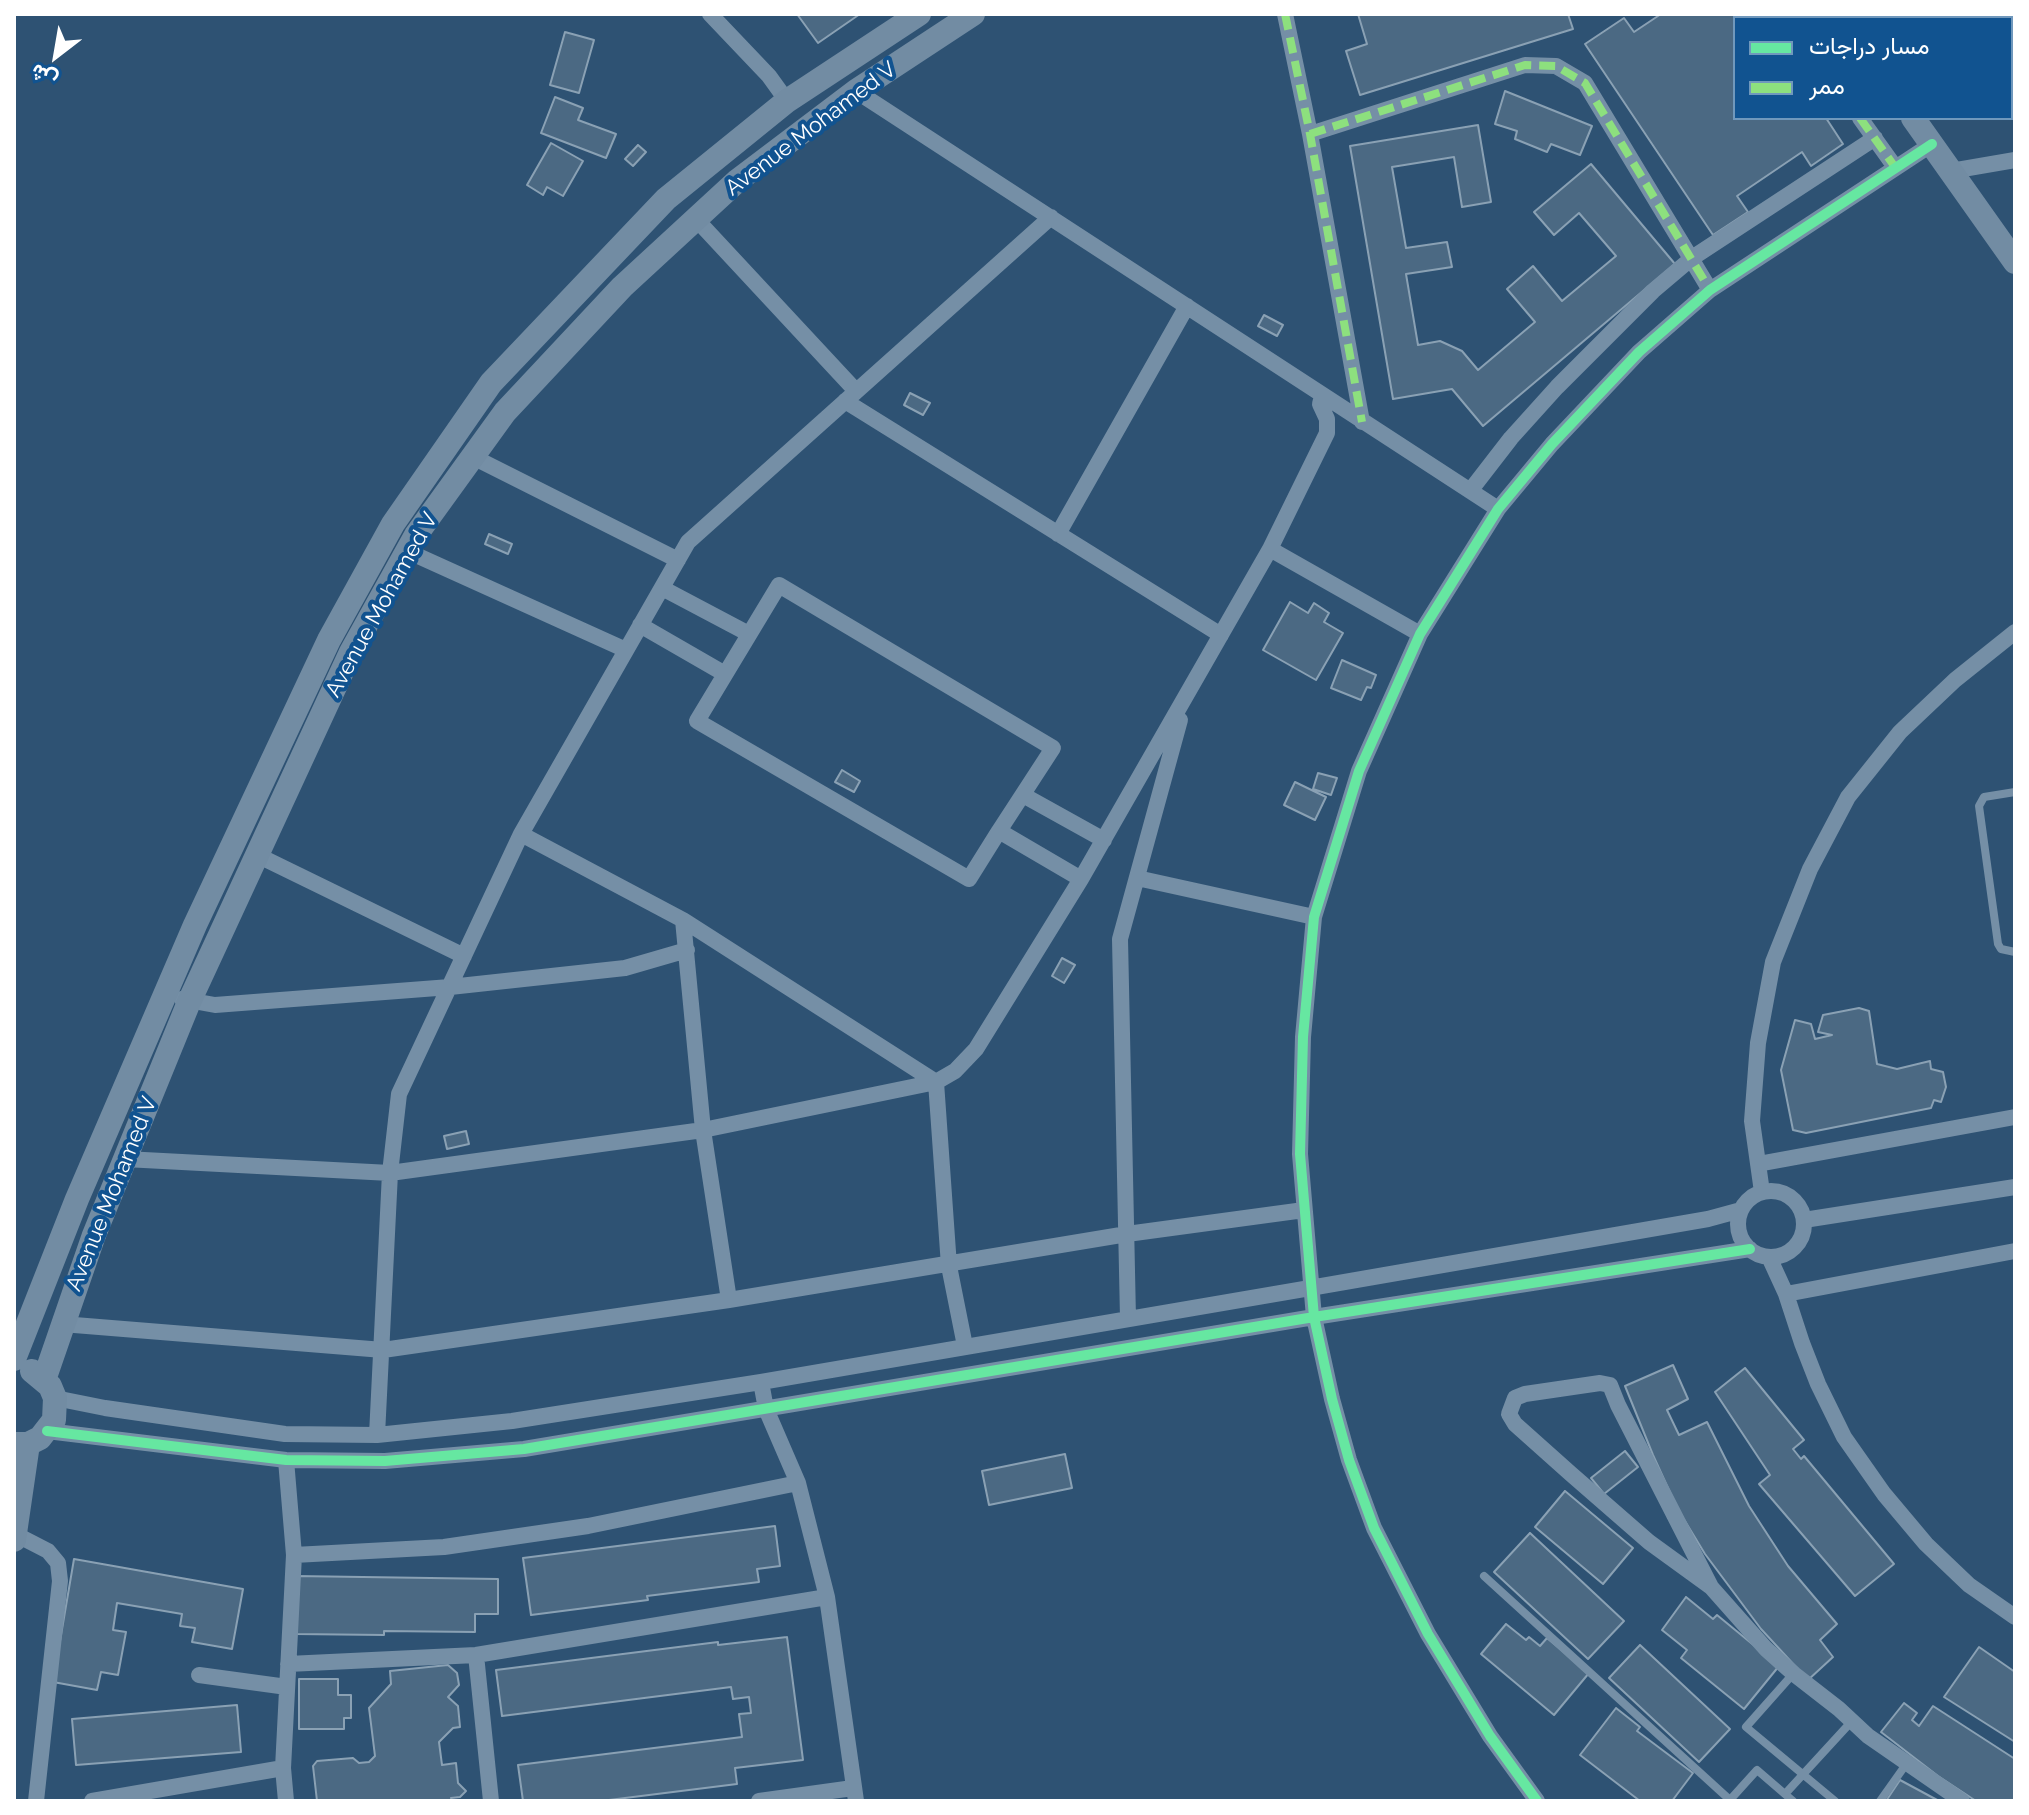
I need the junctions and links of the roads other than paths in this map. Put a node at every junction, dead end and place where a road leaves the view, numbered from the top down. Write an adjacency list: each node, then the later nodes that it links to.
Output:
1 (710, 14): 6 (street)
2 (919, 14): 6 (street, Avenue Mohamed V)
3 (973, 14): 5 (street, Avenue Mohamed V)
4 (1285, 14): 9 (street)
5 (856, 91): 15 (street); 16 (street, Avenue Mohamed V)
6 (787, 101): 54 (street, Avenue Mohamed V)
7 (1862, 120): 10 (street)
8 (1914, 120): 11 (street)
9 (1310, 134): 17 (street); 23 (street)
10 (1875, 138): 13 (street); 17 (street)
11 (1932, 144): 13 (street); 14 (street)
12 (2015, 160): 14 (street)
13 (1895, 167): 19 (street)
14 (1951, 171): 18 (street)
15 (1051, 217): 20 (street); 21 (street)
16 (696, 219): 21 (street); 24 (street, Avenue Mohamed V)
17 (1692, 258): 19 (street); 25 (street)
18 (2015, 262)
19 (1710, 290): 26 (street)
20 (1187, 306): 22 (street); 27 (street)
21 (850, 396): 27 (street); 30 (street)
22 (1322, 396): 23 (street); 28 (street)
23 (1362, 422): 25 (street)
24 (473, 457): 29 (street, Avenue Mohamed V); 30 (street)
25 (1470, 491): 26 (street)
26 (1498, 509): 35 (street)
27 (1058, 534): 36 (street)
28 (1270, 549): 35 (street); 36 (street)
29 (407, 551): 37 (street); 45 (street, Avenue Mohamed V)
30 (678, 560): 31 (street)
31 (662, 588): 32 (street); 34 (street)
32 (640, 625): 37 (street); 38 (street)
33 (2015, 632): 60 (street)
34 (749, 634): 38 (street); 41 (street)
35 (1420, 634): 48 (street)
36 (1221, 635): 39 (street)
37 (626, 650): 43 (street)
38 (725, 674): 42 (street)
39 (1186, 695): 44 (street); 46 (street)
40 (2015, 792): 51 (lane)
41 (1023, 795): 42 (street); 44 (street)
42 (999, 831): 47 (street)
43 (521, 834): 49 (street); 52 (street)
44 (1104, 840): 47 (street)
45 (257, 855): 52 (street); 55 (street, Avenue Mohamed V)
46 (1137, 878): 48 (street); 67 (street)
47 (1081, 879): 56 (street)
48 (1314, 917): 64 (street)
49 (683, 920): 50 (street); 56 (street)
50 (687, 950): 53 (street); 58 (street)
51 (2015, 952)
52 (464, 956): 53 (street)
53 (450, 987): 55 (street); 61 (street)
54 (165, 993): 55 (street); 82 (street, Avenue Mohamed V)
55 (189, 1002): 59 (street, Avenue Mohamed V)
56 (936, 1082): 58 (street); 73 (street)
57 (2015, 1117): 60 (street)
58 (703, 1130): 61 (street); 76 (street)
59 (125, 1159): 61 (street); 79 (street, Avenue Mohamed V)
60 (1758, 1164): 63 (street)
61 (390, 1173): 81 (street)
62 (2015, 1187): 66 (street)
63 (1762, 1192): 65 (street); 66 (street)
64 (1304, 1210): 67 (street); 74 (street)
65 (1741, 1210): 68 (street); 74 (street)
66 (1804, 1220): 72 (street)
67 (1127, 1234): 73 (street); 78 (street)
68 (1739, 1234): 69 (street); 71 (street)
69 (1750, 1249): 71 (street); 72 (street)
70 (2015, 1251): 75 (street)
71 (1731, 1252): 77 (street)
72 (1769, 1257): 75 (street)
73 (949, 1266): 76 (street); 80 (street)
74 (1310, 1288): 77 (street); 78 (street)
75 (1786, 1294): 97 (street)
76 (729, 1300): 81 (street)
77 (1314, 1317): 86 (street); 114 (street)
78 (1128, 1318): 80 (street)
79 (62, 1324): 81 (street); 85 (street, Avenue Mohamed V)
80 (965, 1346): 84 (street)
81 (383, 1350): 87 (street)
82 (14, 1359)
83 (14, 1369): 85 (street)
84 (761, 1382): 86 (street); 87 (street)
85 (50, 1389): 87 (street); 88 (street, Avenue Mohamed V)
86 (766, 1409): 89 (street); 90 (street)
87 (377, 1435)
88 (30, 1440): 89 (street); 91 (street)
89 (286, 1460): 93 (street)
90 (798, 1483): 93 (street); 96 (street)
91 (15, 1534): 92 (street); 109 (street)
92 (14, 1540)
93 (294, 1555): 99 (street)
94 (1484, 1576): 115 (lane)
95 (1711, 1587): 95 (street); 100 (street)
96 (827, 1597): 98 (street); 107 (street)
97 (2015, 1617)
98 (476, 1655): 99 (street); 112 (street)
99 (288, 1664): 102 (street)
100 (1794, 1674): 103 (street); 106 (lane)
101 (199, 1675): 102 (street)
102 (287, 1687): 105 (street)
103 (1852, 1721): 104 (street); 106 (lane)
104 (1907, 1763): 118 (lane); 119 (street)
105 (283, 1768): 110 (street); 111 (street)
106 (1803, 1775): 108 (lane); 117 (lane)
107 (855, 1794): 113 (street)
108 (1785, 1794): 115 (lane); 116 (lane)
109 (36, 1801)
110 (92, 1801)
111 (286, 1801)
112 (491, 1801)
113 (759, 1801)
114 (1537, 1801)
115 (1729, 1801)
116 (1793, 1801)
117 (1835, 1801)
118 (1880, 1801)
119 (1962, 1801)

